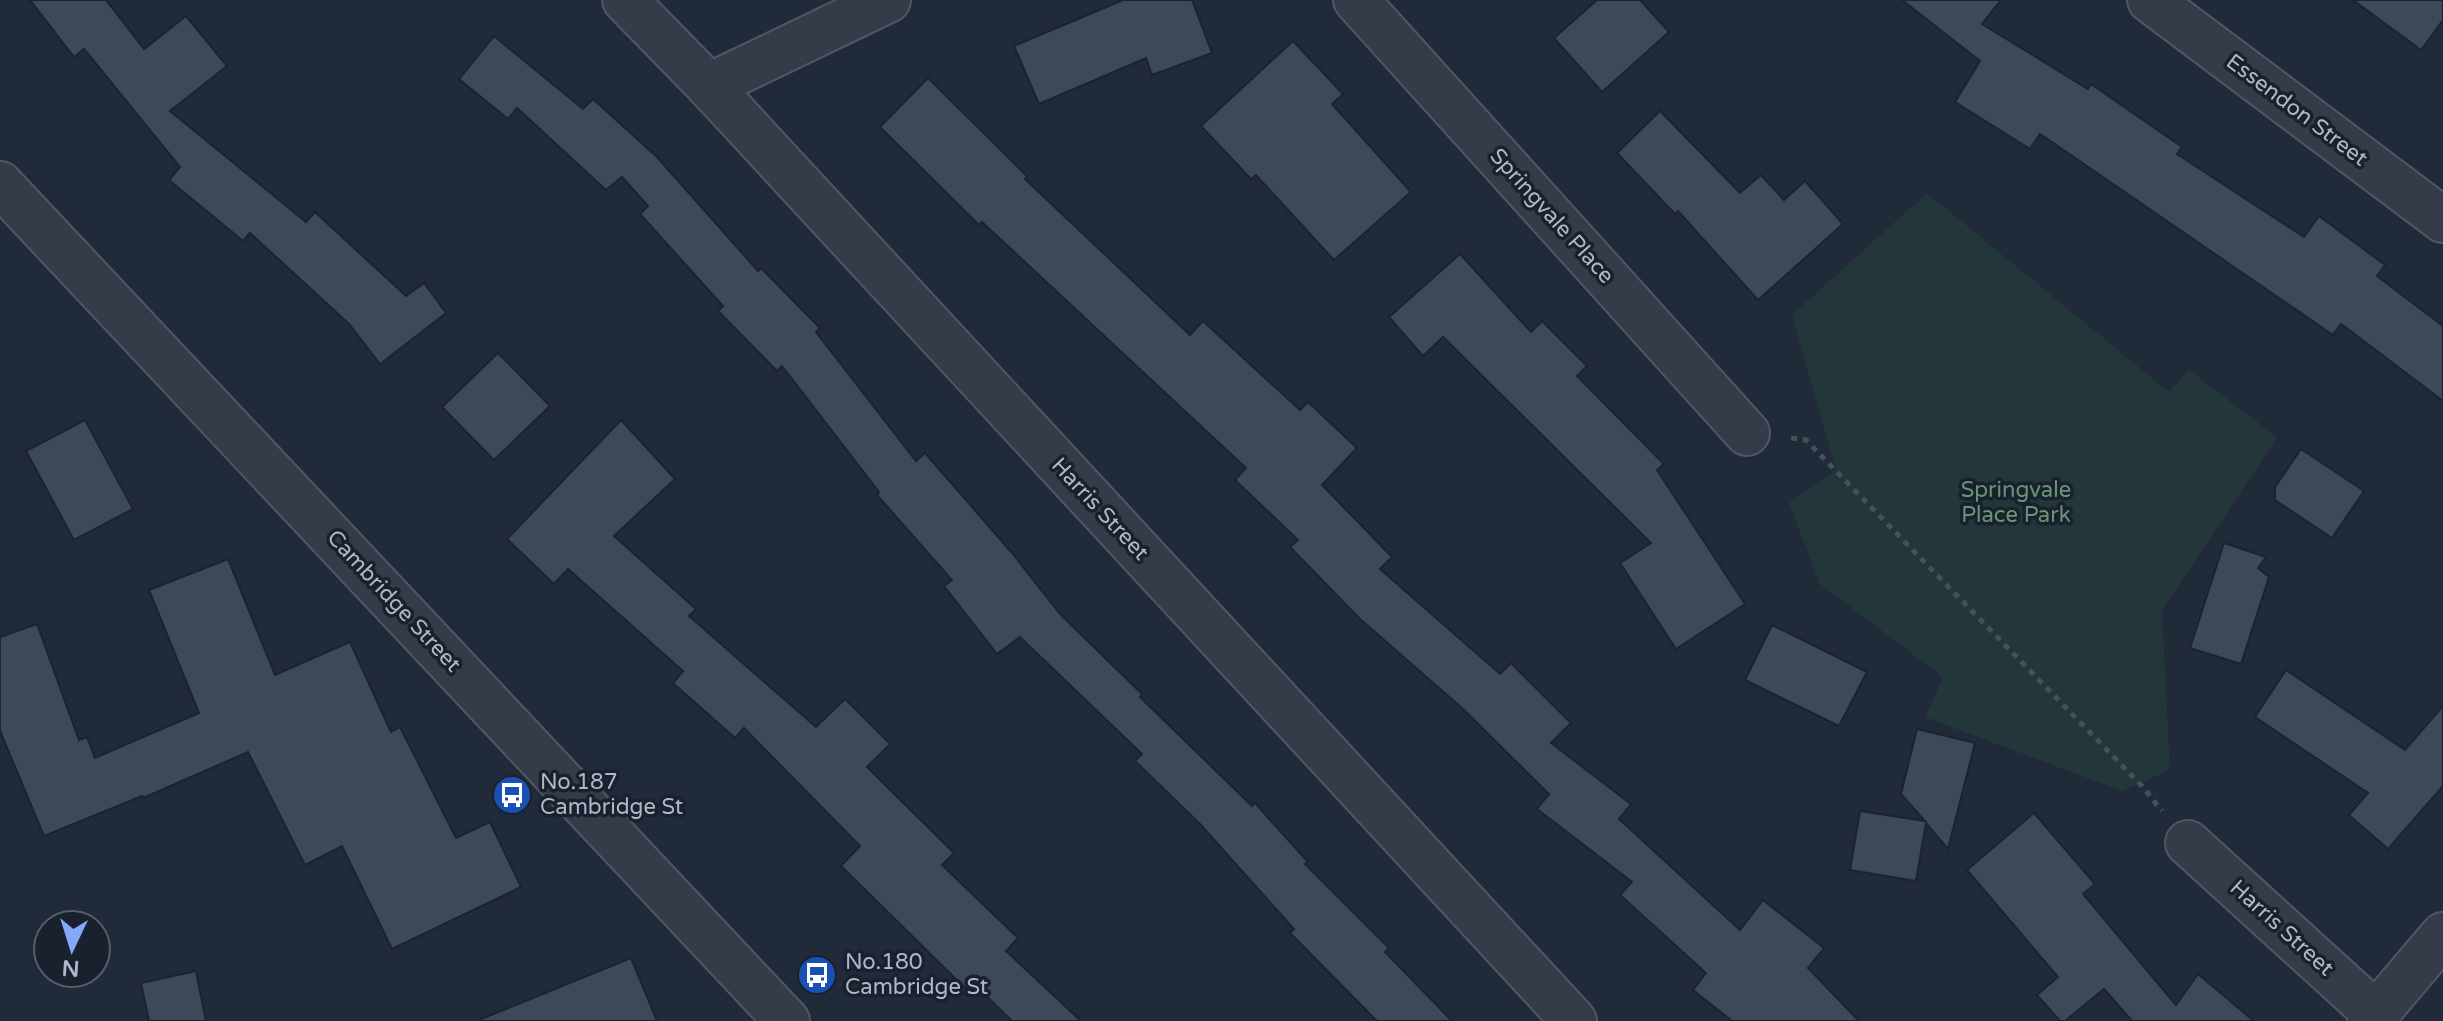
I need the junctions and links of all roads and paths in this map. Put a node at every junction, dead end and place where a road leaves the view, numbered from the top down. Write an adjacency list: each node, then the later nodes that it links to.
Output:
1 (625, 0): 5 (street, Harris Street)
2 (888, 0): 5 (street)
3 (1356, 0): 8 (street, Springvale Place)
4 (2150, 0): 7 (street, Essendon Street)
5 (709, 86): 13 (street, Harris Street)
6 (0, 184): 12 (street, Cambridge Street)
7 (2443, 220)
8 (1747, 433): 9 (path)
9 (2188, 843): 11 (street, Harris Street)
10 (2443, 935): 11 (street, Harris Street)
11 (2373, 1018)
12 (787, 1021)
13 (1574, 1021)

